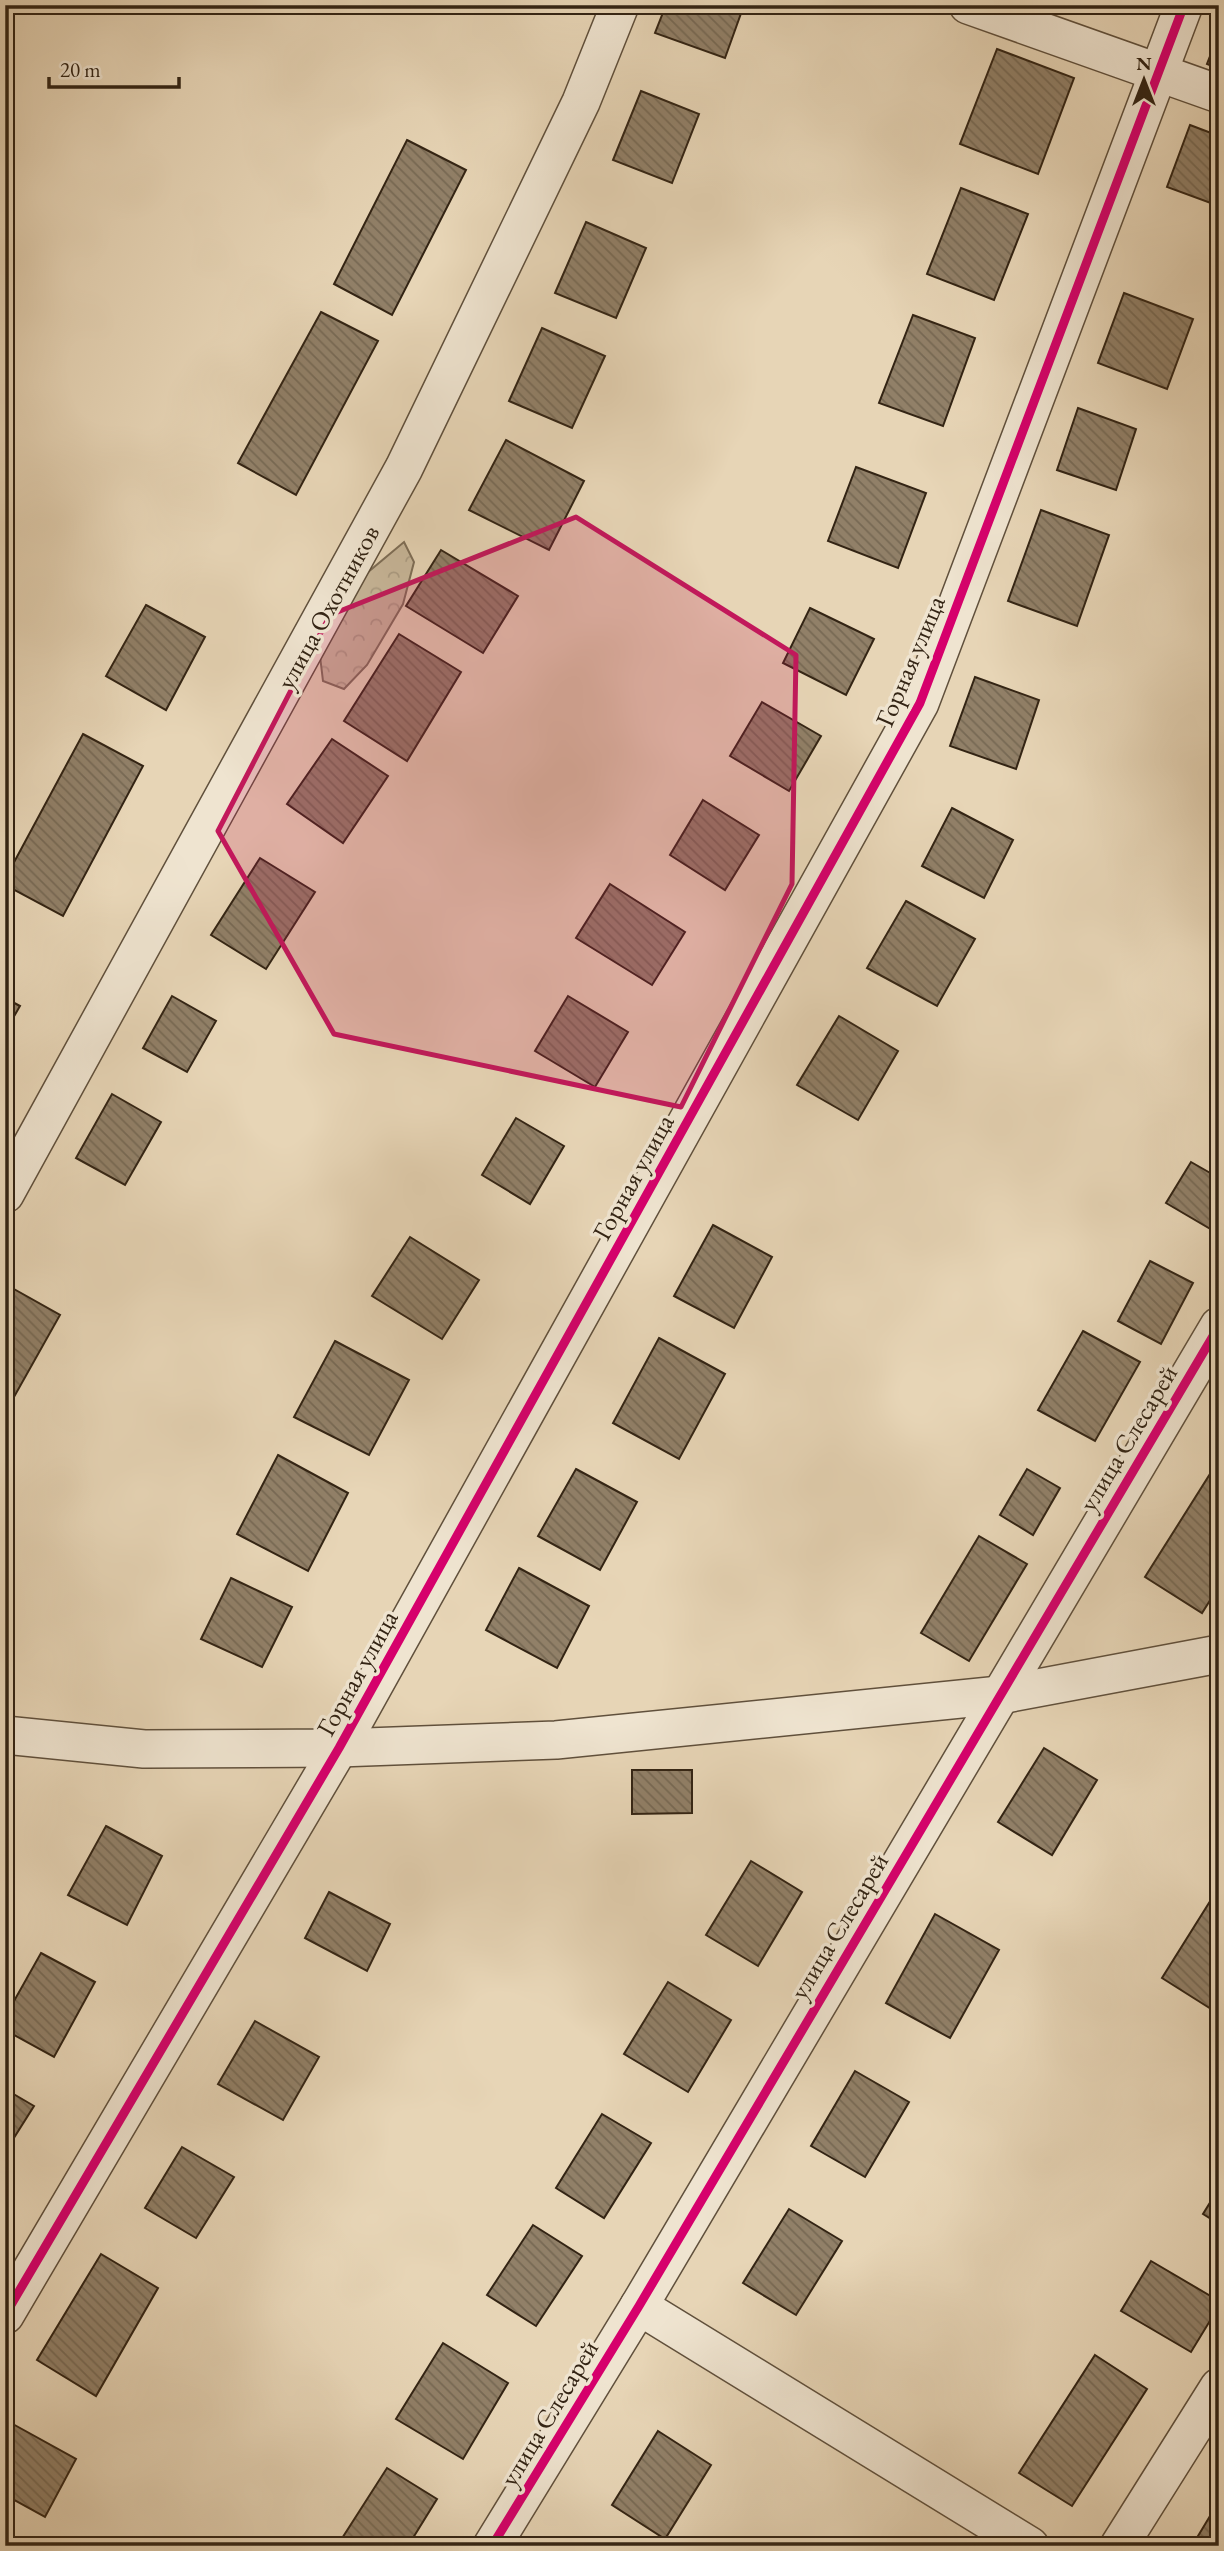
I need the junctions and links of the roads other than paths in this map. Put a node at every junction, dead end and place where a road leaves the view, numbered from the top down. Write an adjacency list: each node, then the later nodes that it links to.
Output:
1 (620, 5): 6 (street, улица Охотников)
2 (968, 5): 4 (street)
3 (1184, 5): 4 (street, Горная улица)
4 (1158, 73): 5 (street); 11 (street, Горная улица)
5 (1219, 94)
6 (5, 1194)
7 (1219, 1326): 9 (street, улица Слесарей)
8 (1219, 1654): 9 (street)
9 (1000, 1695): 11 (street); 12 (street, улица Слесарей)
10 (5, 1735): 11 (street)
11 (339, 1748): 13 (street, Горная улица)
12 (639, 2306): 15 (street, улица Слесарей); 16 (street)
13 (5, 2315)
14 (1219, 2386): 17 (street)
15 (492, 2546)
16 (1030, 2546)
17 (1119, 2546)

